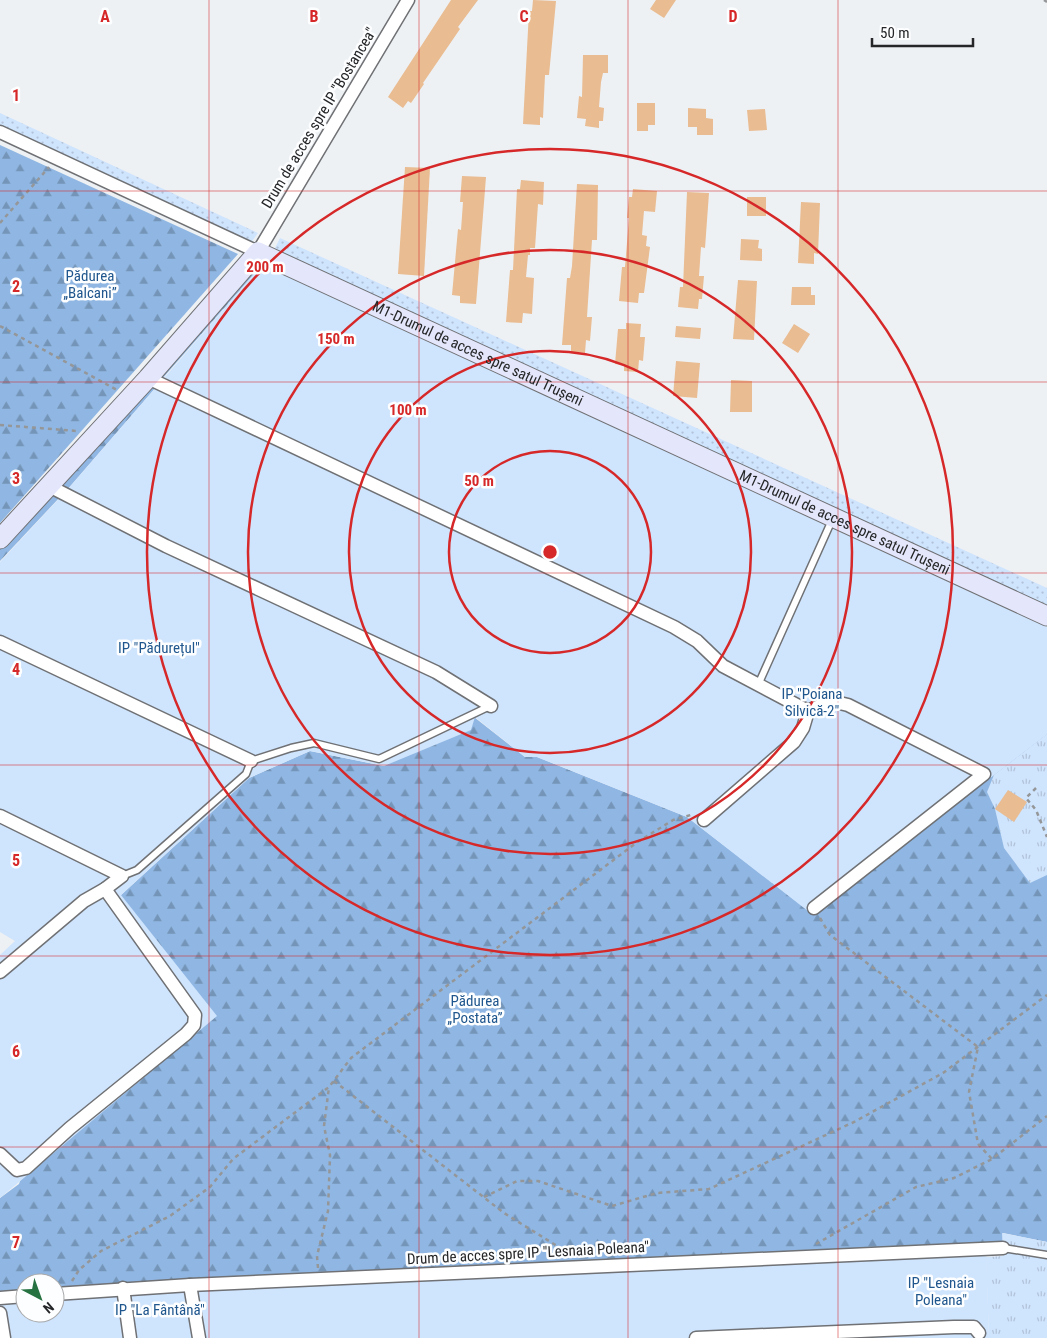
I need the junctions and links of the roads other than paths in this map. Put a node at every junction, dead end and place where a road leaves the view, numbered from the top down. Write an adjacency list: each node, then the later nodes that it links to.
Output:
1 (408, 0): 3 (street, Drum de acces spre IP "Bostancea")
2 (0, 132): 3 (street)
3 (258, 252): 4 (street); 6 (street, M1-Drumul de acces spre satul Trușeni)
4 (148, 378): 5 (street); 10 (street)
5 (49, 486): 7 (street); 11 (street)
6 (833, 518): 8 (street, M1-Drumul de acces spre satul Trușeni); 10 (lane)
7 (0, 539)
8 (1047, 616)
9 (0, 642): 13 (street)
10 (758, 685): 12 (street)
11 (491, 706): 13 (lane)
12 (808, 711): 15 (street); 18 (street)
13 (251, 761): 16 (lane)
14 (0, 816): 16 (street)
15 (704, 820)
16 (122, 876): 17 (street)
17 (105, 889): 19 (street); 20 (street)
18 (814, 908)
19 (0, 972)
20 (0, 1154)
21 (1003, 1248): 22 (lane); 23 (street, Drum de acces spre IP "Lesnaia Poleana")
22 (1047, 1255)
23 (190, 1285): 24 (street, Drum de acces spre IP "Lesnaia Poleana"); 32 (street)
24 (123, 1288): 25 (street, Drum de acces spre IP "Lesnaia Poleana"); 31 (street)
25 (65, 1293)
26 (15, 1297): 27 (street)
27 (0, 1298)
28 (0, 1313): 30 (street)
29 (979, 1336): 33 (street)
30 (4, 1338)
31 (130, 1338)
32 (199, 1338)
33 (696, 1338)

